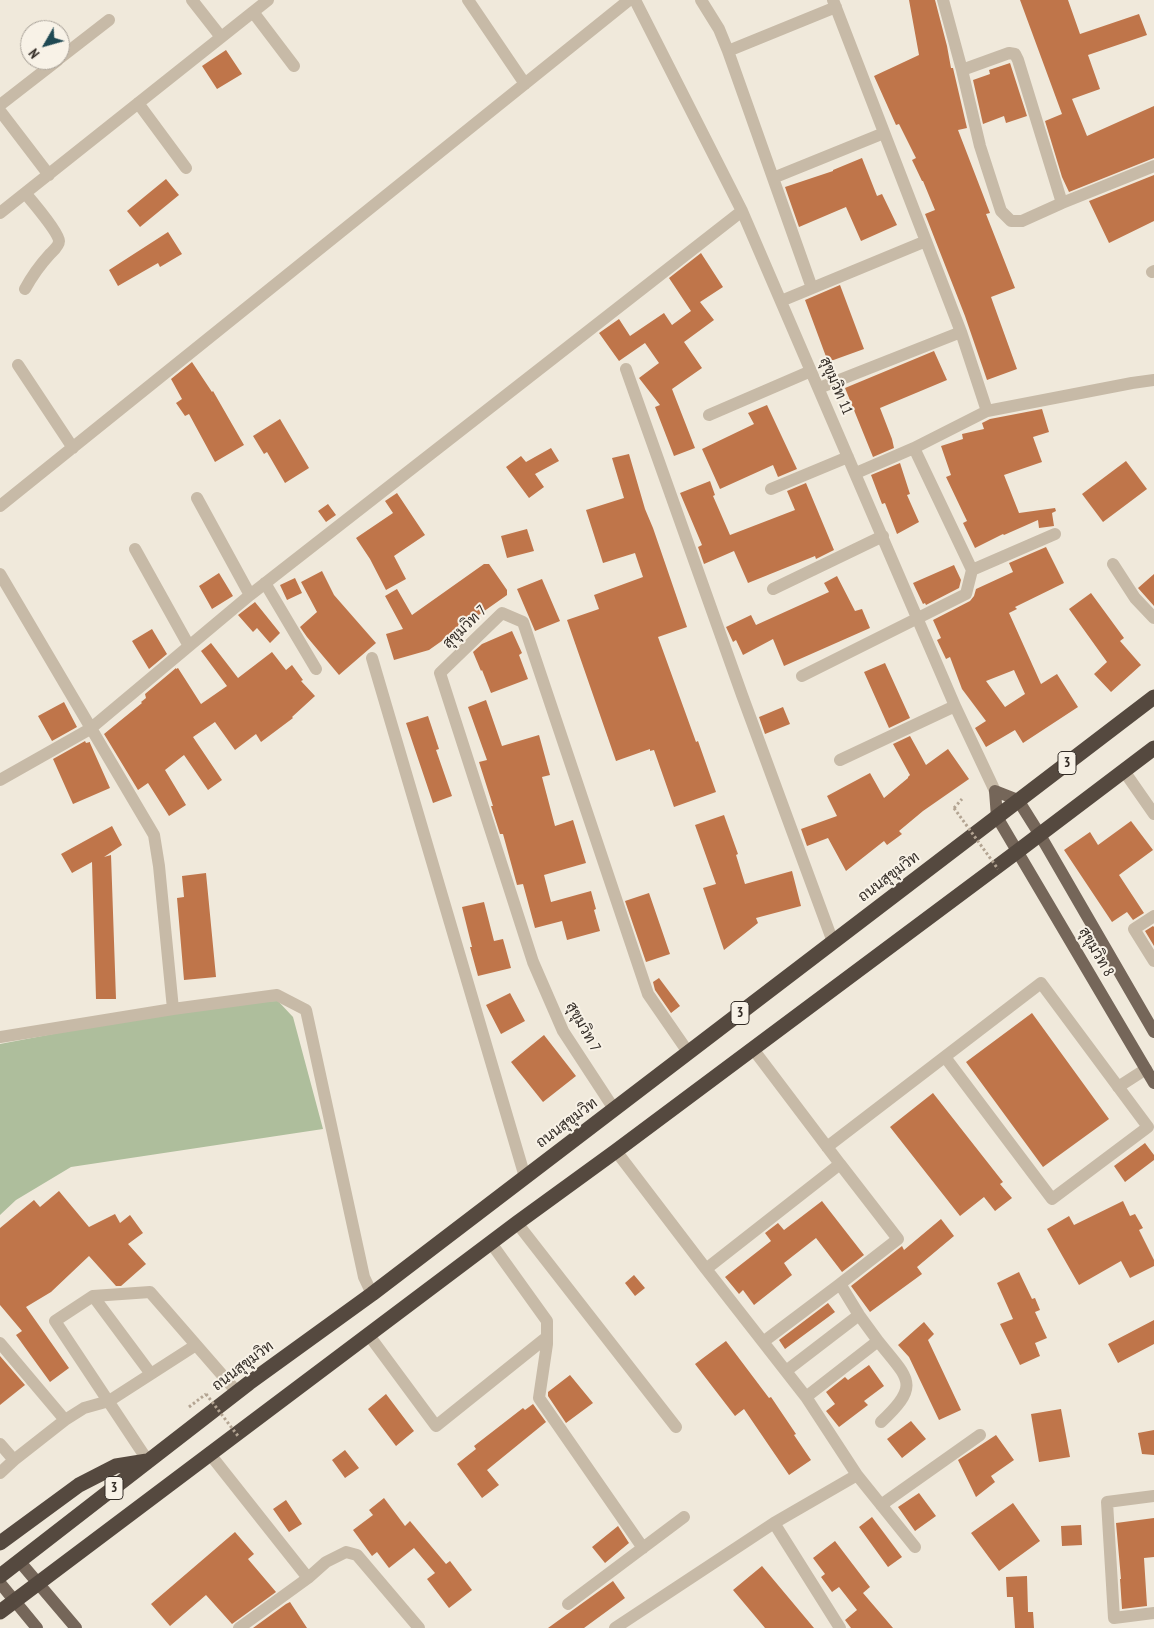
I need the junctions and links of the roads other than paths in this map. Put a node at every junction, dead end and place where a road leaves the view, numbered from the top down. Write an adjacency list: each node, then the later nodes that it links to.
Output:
1 (192, 0): 11 (street)
2 (268, 0): 9 (street)
3 (468, 0): 17 (street)
4 (629, 0): 17 (street)
5 (635, 0): 28 (street, สุขุมวิท 11)
6 (702, 0): 13 (street)
7 (943, 0): 16 (street)
8 (835, 3): 13 (street); 21 (street)
9 (253, 12): 11 (street); 14 (street)
10 (109, 20): 12 (street)
11 (220, 37): 18 (street)
12 (70, 50)
13 (728, 51): 25 (street)
14 (294, 66)
15 (45, 70): 19 (street)
16 (962, 70): 27 (street); 27 (street)
17 (525, 84): 42 (street)
18 (138, 103): 23 (street); 24 (street)
19 (0, 106)
20 (0, 111): 24 (street)
21 (884, 133): 25 (street); 30 (street)
22 (1154, 166): 27 (street)
23 (186, 168)
24 (49, 175): 26 (street)
25 (773, 178): 31 (street)
26 (25, 193): 29 (street); 32 (street)
27 (1062, 203)
28 (742, 211): 33 (street, สุขุมวิท 11); 55 (street)
29 (0, 213)
30 (926, 241): 31 (street); 34 (street)
31 (812, 288): 33 (street)
32 (25, 289)
33 (781, 301): 37 (street, สุขุมวิท 11)
34 (961, 332): 39 (street); 40 (street)
35 (18, 365): 42 (street)
36 (626, 369): 78 (street)
37 (811, 371): 39 (street, สุขุมวิท 11); 41 (street)
38 (1154, 380): 40 (street)
39 (819, 388): 44 (street, สุขุมวิท 11)
40 (988, 411): 43 (street)
41 (709, 415)
42 (74, 448): 48 (street)
43 (914, 448): 45 (street); 53 (street)
44 (848, 458): 45 (street, สุขุมวิท 11); 46 (street)
45 (856, 473): 50 (street, สุขุมวิท 11)
46 (771, 489)
47 (197, 498): 57 (street)
48 (0, 506)
49 (1054, 534): 53 (street)
50 (882, 536): 56 (street); 58 (street, สุขุมวิท 11)
51 (135, 550): 60 (street)
52 (1113, 564): 59 (street)
53 (972, 570): 58 (street)
54 (0, 574): 66 (street)
55 (265, 583): 57 (street); 62 (street)
56 (773, 589)
57 (250, 595): 60 (street)
58 (918, 618): 63 (street); 65 (street, สุขุมวิท 11)
59 (1154, 618)
60 (189, 646): 66 (street)
61 (372, 658): 93 (street)
62 (316, 669)
63 (802, 676)
64 (1154, 697): 72 (highway, ถนนสุขุมวิท / 3)
65 (955, 706): 68 (street); 71 (street, สุขุมวิท 11)
66 (90, 729): 70 (street); 80 (street)
67 (1154, 748): 69 (highway, 3)
68 (840, 760)
69 (1124, 771): 73 (street); 75 (highway, 3)
70 (0, 780)
71 (995, 791): 72 (main road); 74 (main road, สุขุมวิท 11)
72 (1018, 800): 74 (highway, ถนนสุขุมวิท / 3); 75 (main road)
73 (1154, 814)
74 (997, 816): 76 (main road, สุขุมวิท 11); 78 (highway, ถนนสุขุมวิท / 3)
75 (1040, 835): 76 (highway, 3); 81 (main road, สุขุมวิท 8)
76 (1018, 851): 83 (highway, 3); 86 (main road, สุขุมวิท 8)
77 (1154, 916): 79 (street)
78 (833, 942): 84 (highway, ถนนสุขุมวิท / 3)
79 (1154, 961)
80 (173, 1009): 82 (street); 98 (street)
81 (1154, 1032)
82 (0, 1037)
83 (753, 1049): 90 (street); 91 (highway, 3)
84 (688, 1052): 89 (highway, ถนนสุขุมวิท / 3); 89 (street, สุขุมวิท 7)
85 (946, 1057): 88 (street); 88 (street); 90 (street)
86 (1150, 1066): 87 (main road, สุขุมวิท 8); 88 (street)
87 (1154, 1083)
88 (1118, 1086)
89 (614, 1108): 93 (highway, ถนนสุขุมวิท / 3)
90 (827, 1147): 92 (street)
91 (616, 1151): 94 (highway, 3); 96 (street)
92 (840, 1164): 96 (street); 97 (street)
93 (525, 1177): 98 (highway, ถนนสุขุมวิท / 3)
94 (517, 1223): 95 (highway, 3); 114 (street)
95 (491, 1243): 101 (highway, 3); 102 (street)
96 (706, 1269): 104 (street)
97 (840, 1284): 100 (street); 104 (street)
98 (372, 1294): 109 (highway, ถนนสุขุมวิท / 3)
99 (94, 1296): 106 (street); 108 (street); 111 (street)
100 (859, 1315): 103 (street); 107 (street)
101 (368, 1334): 102 (street); 117 (highway, 3)
102 (546, 1337): 128 (street)
103 (878, 1341): 110 (street); 113 (street)
104 (763, 1342): 107 (street)
105 (0, 1343): 112 (street)
106 (196, 1346): 108 (street); 109 (street)
107 (786, 1371): 110 (street)
108 (151, 1374): 111 (street)
109 (237, 1392): 119 (highway, ถนนสุขุมวิท / 3)
110 (806, 1398): 121 (street)
111 (109, 1401): 112 (street); 119 (street)
112 (65, 1420): 118 (street)
113 (881, 1422)
114 (676, 1427)
115 (980, 1435): 123 (street)
116 (0, 1444): 118 (street)
117 (209, 1453): 131 (street); 133 (highway, 3)
118 (14, 1460): 120 (street)
119 (148, 1461): 126 (highway); 129 (highway, ถนนสุขุมวิท / 3)
120 (0, 1473)
121 (857, 1475): 123 (street); 125 (street)
122 (1154, 1496): 137 (street)
123 (881, 1505): 127 (street)
124 (684, 1517): 128 (street)
125 (774, 1523): 142 (street); 143 (street)
126 (0, 1543)
127 (915, 1547)
128 (643, 1548): 135 (street)
129 (20, 1562): 130 (highway, ถนนสุขุมวิท / 3); 133 (main road)
130 (0, 1576)
131 (308, 1578): 140 (street); 141 (street)
132 (0, 1583): 134 (main road)
133 (38, 1583): 134 (highway, 3); 139 (main road)
134 (14, 1601): 136 (highway, 3); 138 (main road)
135 (568, 1604)
136 (0, 1612)
137 (1154, 1613)
138 (37, 1628)
139 (76, 1628)
140 (239, 1628)
141 (419, 1628)
142 (615, 1628)
143 (840, 1628)

